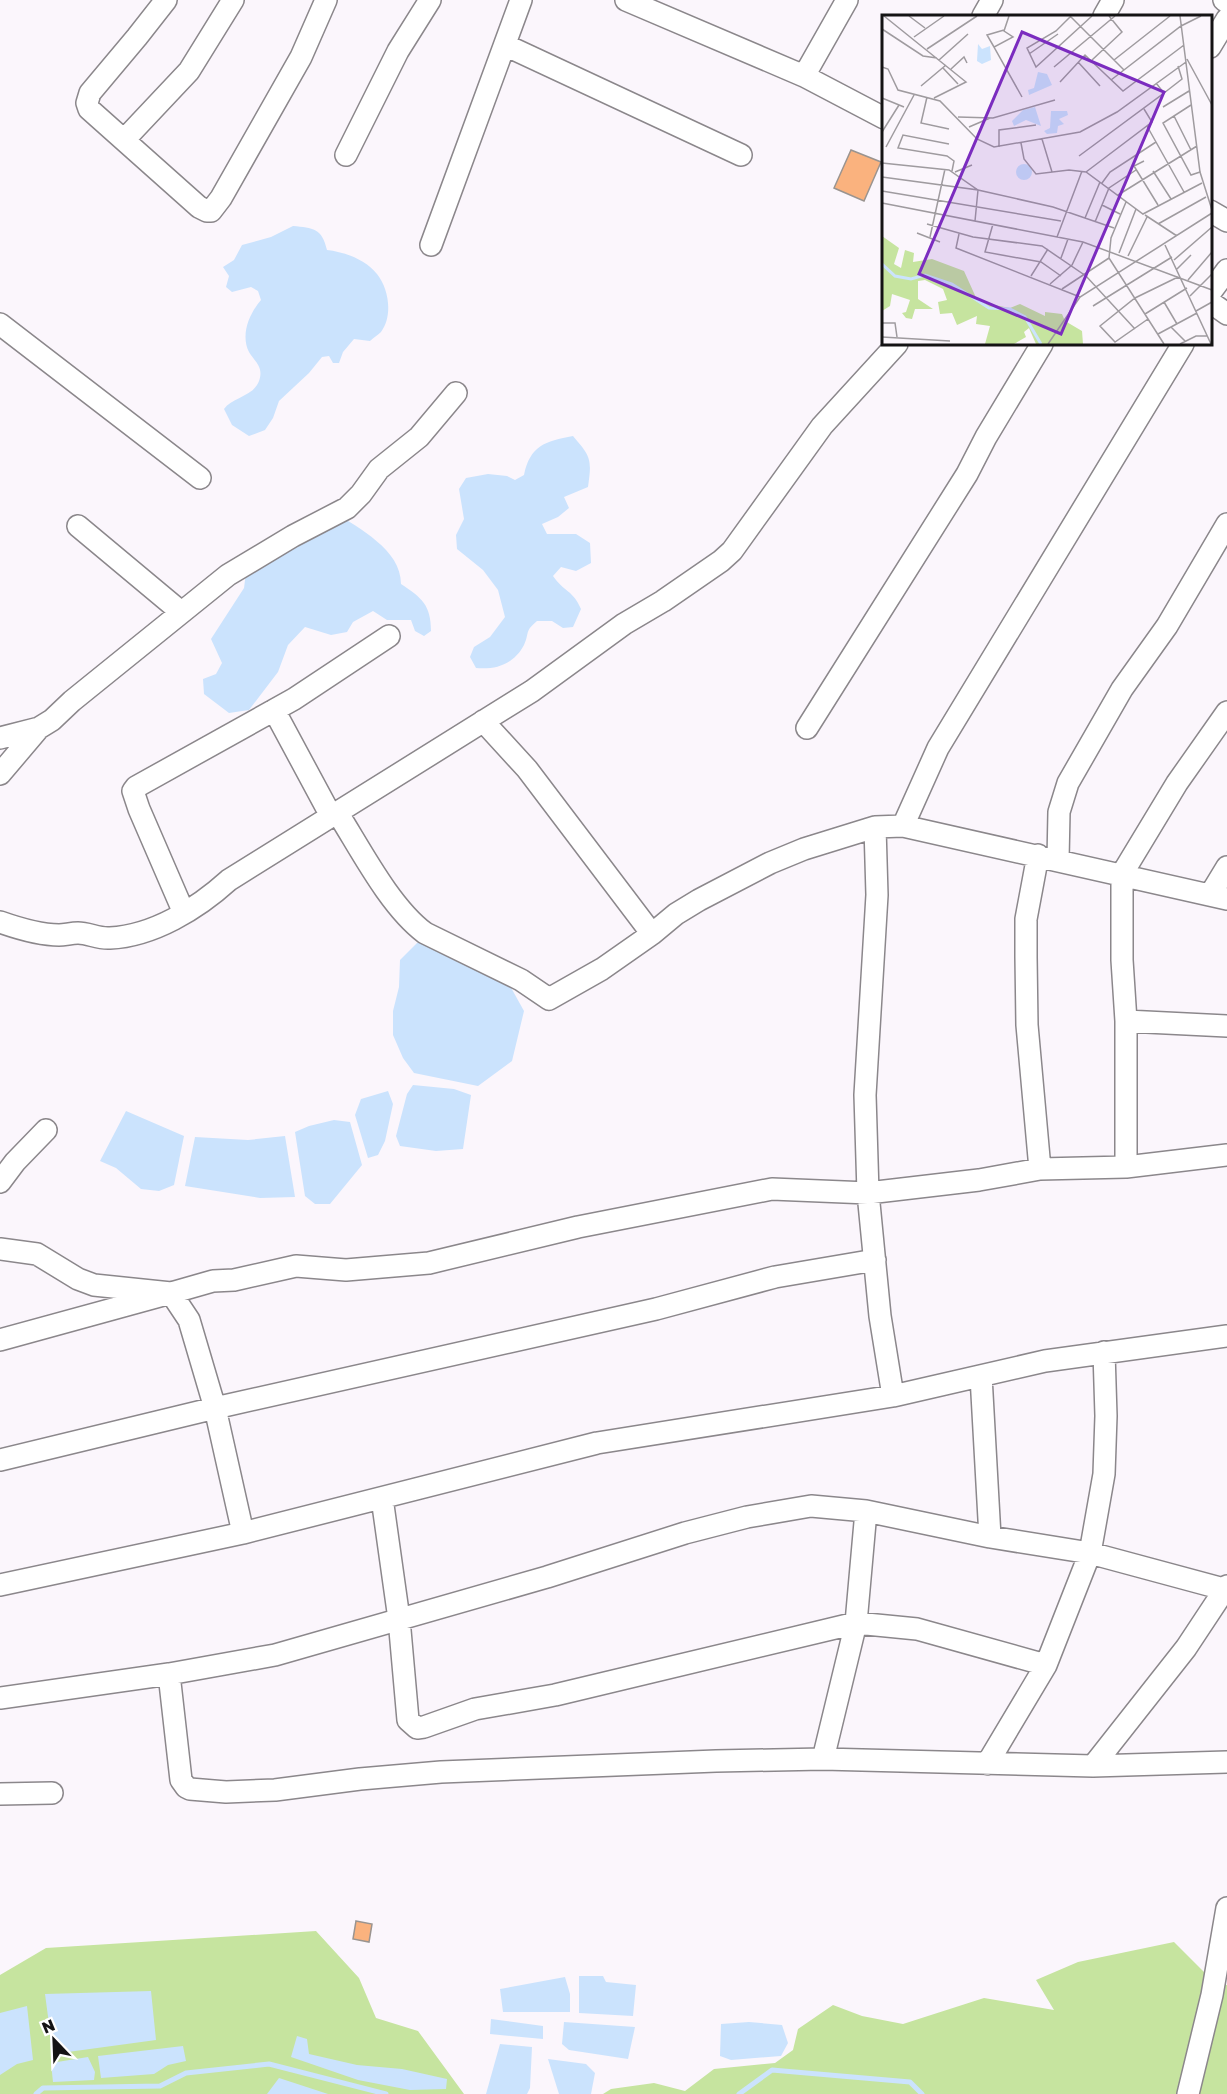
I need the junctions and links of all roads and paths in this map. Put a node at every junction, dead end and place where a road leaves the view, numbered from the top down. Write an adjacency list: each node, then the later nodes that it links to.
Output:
1 (166, 0): 17 (street)
2 (234, 0): 17 (street)
3 (326, 0): 17 (street)
4 (430, 0): 18 (street)
5 (521, 0): 14 (street)
6 (626, 0): 15 (street)
7 (847, 0): 15 (street)
8 (992, 0): 10 (street)
9 (1113, 0): 11 (street)
10 (984, 15)
11 (1105, 15)
12 (1227, 20): 13 (street)
13 (1212, 44)
14 (505, 45): 19 (street); 22 (street)
15 (804, 76): 16 (street)
16 (882, 117)
17 (124, 140)
18 (346, 155)
19 (741, 155)
20 (1212, 212): 21 (street)
21 (1227, 222)
22 (431, 245)
23 (1227, 270): 24 (street)
24 (1212, 290)
25 (1212, 303): 26 (street)
26 (1227, 314)
27 (0, 324): 32 (street)
28 (896, 345): 39 (street)
29 (1041, 345): 41 (street)
30 (1182, 345): 45 (street)
31 (456, 393): 35 (street)
32 (200, 477)
33 (1227, 524): 47 (street)
34 (78, 526): 35 (street)
35 (181, 612): 40 (street)
36 (389, 636): 37 (street)
37 (274, 710): 44 (street); 51 (street)
38 (1227, 712): 49 (street)
39 (483, 722): 44 (street); 53 (street)
40 (39, 728): 42 (street); 43 (street)
41 (807, 728)
42 (0, 738)
43 (0, 774)
44 (334, 814): 51 (street); 53 (street)
45 (903, 826): 46 (street); 47 (street)
46 (875, 827): 53 (street); 61 (street)
47 (1048, 857): 49 (street); 59 (street)
48 (1227, 867): 50 (street)
49 (1122, 874): 50 (street); 54 (street)
50 (1218, 897)
51 (184, 913): 52 (street)
52 (0, 922)
53 (652, 934)
54 (1126, 1021): 55 (street); 58 (street)
55 (1227, 1026)
56 (46, 1130): 60 (street)
57 (1227, 1155): 58 (street)
58 (1126, 1167): 59 (street)
59 (1040, 1169): 61 (street)
60 (0, 1182)
61 (868, 1193): 63 (street); 64 (street)
62 (0, 1249): 64 (street)
63 (875, 1260): 69 (street); 70 (street)
64 (171, 1293): 66 (street); 70 (street)
65 (1227, 1335): 67 (street)
66 (0, 1340)
67 (1104, 1352): 68 (street); 76 (street)
68 (981, 1376): 69 (street); 75 (street)
69 (893, 1396): 72 (street)
70 (215, 1408): 71 (street); 74 (street)
71 (0, 1460)
72 (382, 1498): 74 (street); 79 (street)
73 (866, 1511): 75 (street); 79 (street); 80 (street)
74 (243, 1533): 77 (street)
75 (990, 1537): 76 (street)
76 (1090, 1553): 78 (street); 81 (street)
77 (0, 1585)
78 (1226, 1589): 87 (street)
79 (399, 1619): 80 (street); 82 (street)
80 (856, 1623): 81 (street); 84 (street)
81 (1046, 1665): 86 (street)
82 (169, 1674): 83 (street); 84 (street)
83 (0, 1698)
84 (823, 1759): 86 (street)
85 (1227, 1762): 87 (street)
86 (987, 1764): 87 (street)
87 (1093, 1766)
88 (52, 1792): 89 (street)
89 (0, 1794)
90 (1227, 1908): 91 (street)
91 (1188, 2094)

